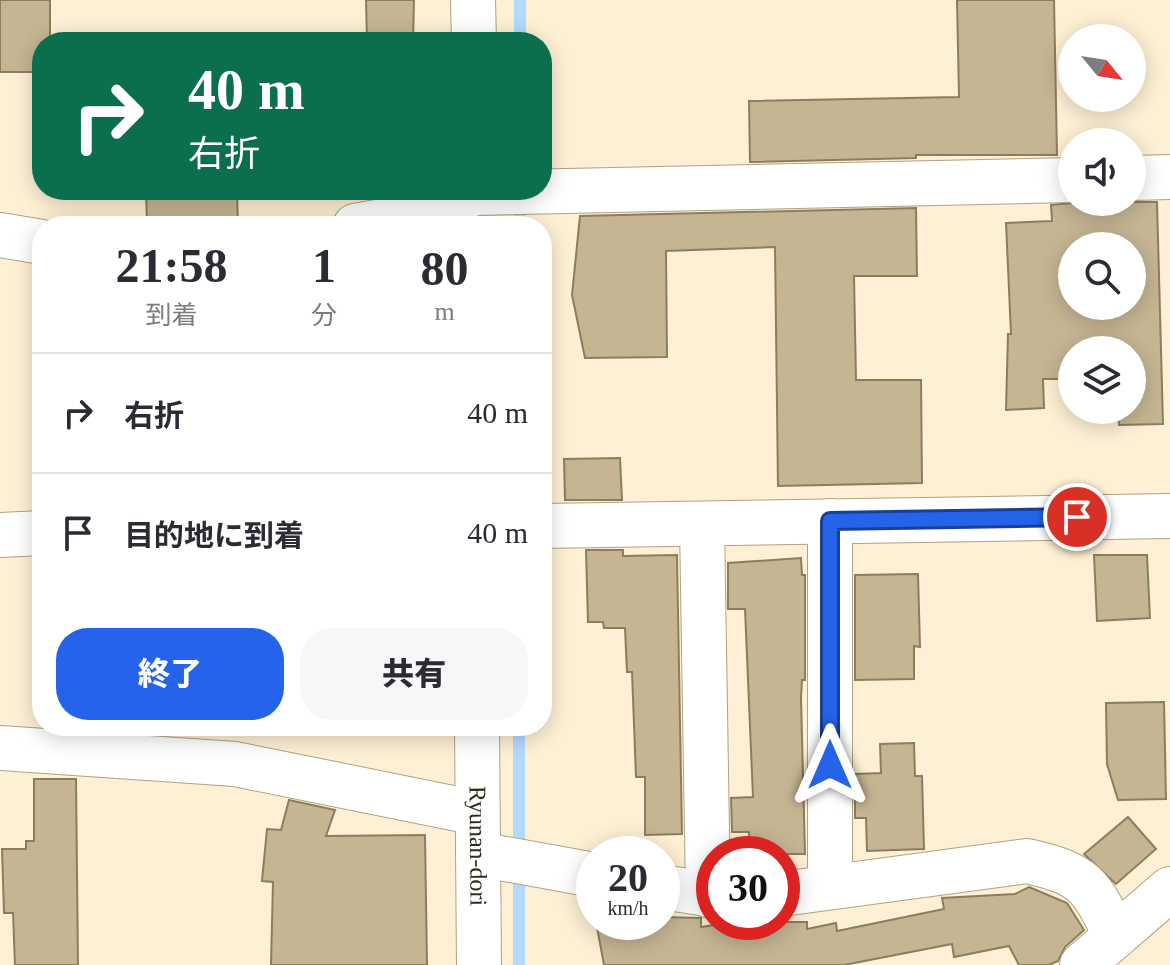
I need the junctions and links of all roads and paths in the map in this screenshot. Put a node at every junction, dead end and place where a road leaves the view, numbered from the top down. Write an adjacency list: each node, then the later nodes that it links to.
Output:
1 (473, 0): 2 (street)
2 (474, 32)
3 (1170, 177): 4 (street)
4 (1146, 178)
5 (1058, 181): 6 (street)
6 (475, 203): 7 (street)
7 (411, 216)
8 (0, 235): 9 (street)
9 (32, 240)
10 (1170, 516): 11 (street)
11 (830, 521): 12 (street); 21 (street)
12 (702, 524): 13 (street); 19 (street)
13 (552, 526)
14 (32, 533): 15 (street)
15 (0, 535)
16 (477, 736): 18 (street, Ryunan-dori)
17 (0, 748): 18 (street)
18 (477, 834): 20 (street); 25 (street, Ryunan-dori)
19 (710, 836)
20 (576, 869)
21 (830, 886): 23 (street); 24 (street)
22 (1170, 889): 24 (street)
23 (800, 891)
24 (1116, 936): 26 (street)
25 (479, 965)
26 (1082, 965)

